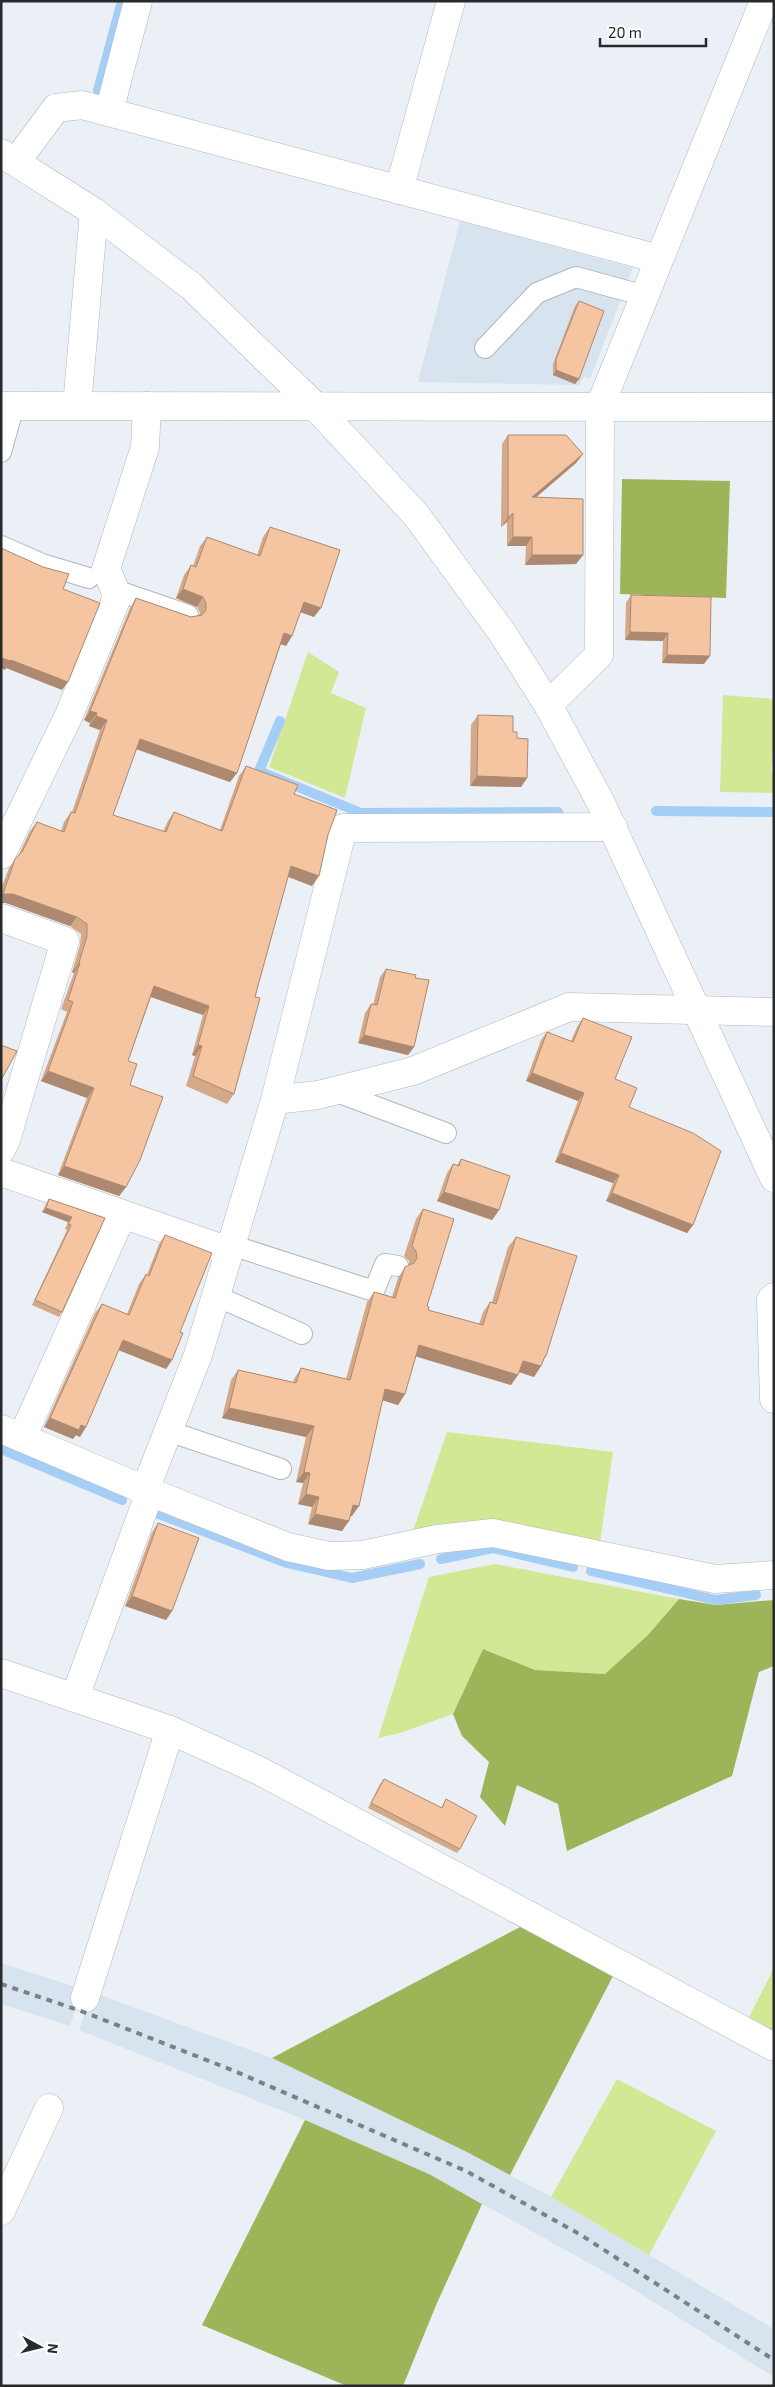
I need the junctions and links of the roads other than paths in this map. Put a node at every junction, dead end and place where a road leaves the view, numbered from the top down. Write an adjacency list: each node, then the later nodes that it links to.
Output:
1 (138, 1): 4 (street)
2 (451, 1): 6 (street)
3 (764, 1): 8 (street)
4 (109, 112): 5 (street); 6 (street)
5 (9, 157): 7 (street)
6 (399, 190): 8 (street)
7 (94, 212): 11 (street); 13 (street)
8 (659, 259): 9 (street)
9 (645, 296): 10 (lane); 15 (street)
10 (485, 348)
11 (314, 405): 14 (street); 15 (street); 22 (street)
12 (8, 406): 13 (street); 17 (lane)
13 (77, 406): 14 (street)
14 (147, 406): 20 (street)
15 (600, 406): 16 (street); 22 (street)
16 (774, 407)
17 (1, 452)
18 (1, 546): 19 (lane)
19 (89, 578)
20 (115, 590): 21 (lane); 24 (street)
21 (188, 615)
22 (548, 705): 23 (street)
23 (613, 827): 26 (street); 29 (street)
24 (1, 855)
25 (1, 918): 31 (street)
26 (699, 1011): 27 (street); 28 (street); 33 (street)
27 (774, 1012)
28 (334, 1091): 29 (street); 30 (lane)
29 (275, 1100): 35 (street)
30 (446, 1133)
31 (1, 1150)
32 (1, 1172): 34 (street)
33 (774, 1178)
34 (122, 1215): 35 (street); 42 (street)
35 (230, 1248): 36 (lane); 37 (street)
36 (398, 1266)
37 (216, 1296): 39 (lane); 41 (street)
38 (774, 1297): 40 (street)
39 (302, 1334)
40 (774, 1399)
41 (168, 1431): 43 (lane); 44 (street)
42 (11, 1434): 44 (street)
43 (281, 1469)
44 (145, 1490): 45 (street); 47 (street)
45 (774, 1575)
46 (1, 1673): 47 (street)
47 (75, 1697): 48 (street)
48 (170, 1730): 49 (street); 50 (street)
49 (85, 1998)
50 (774, 2046)
51 (49, 2108): 52 (street)
52 (1, 2211)

